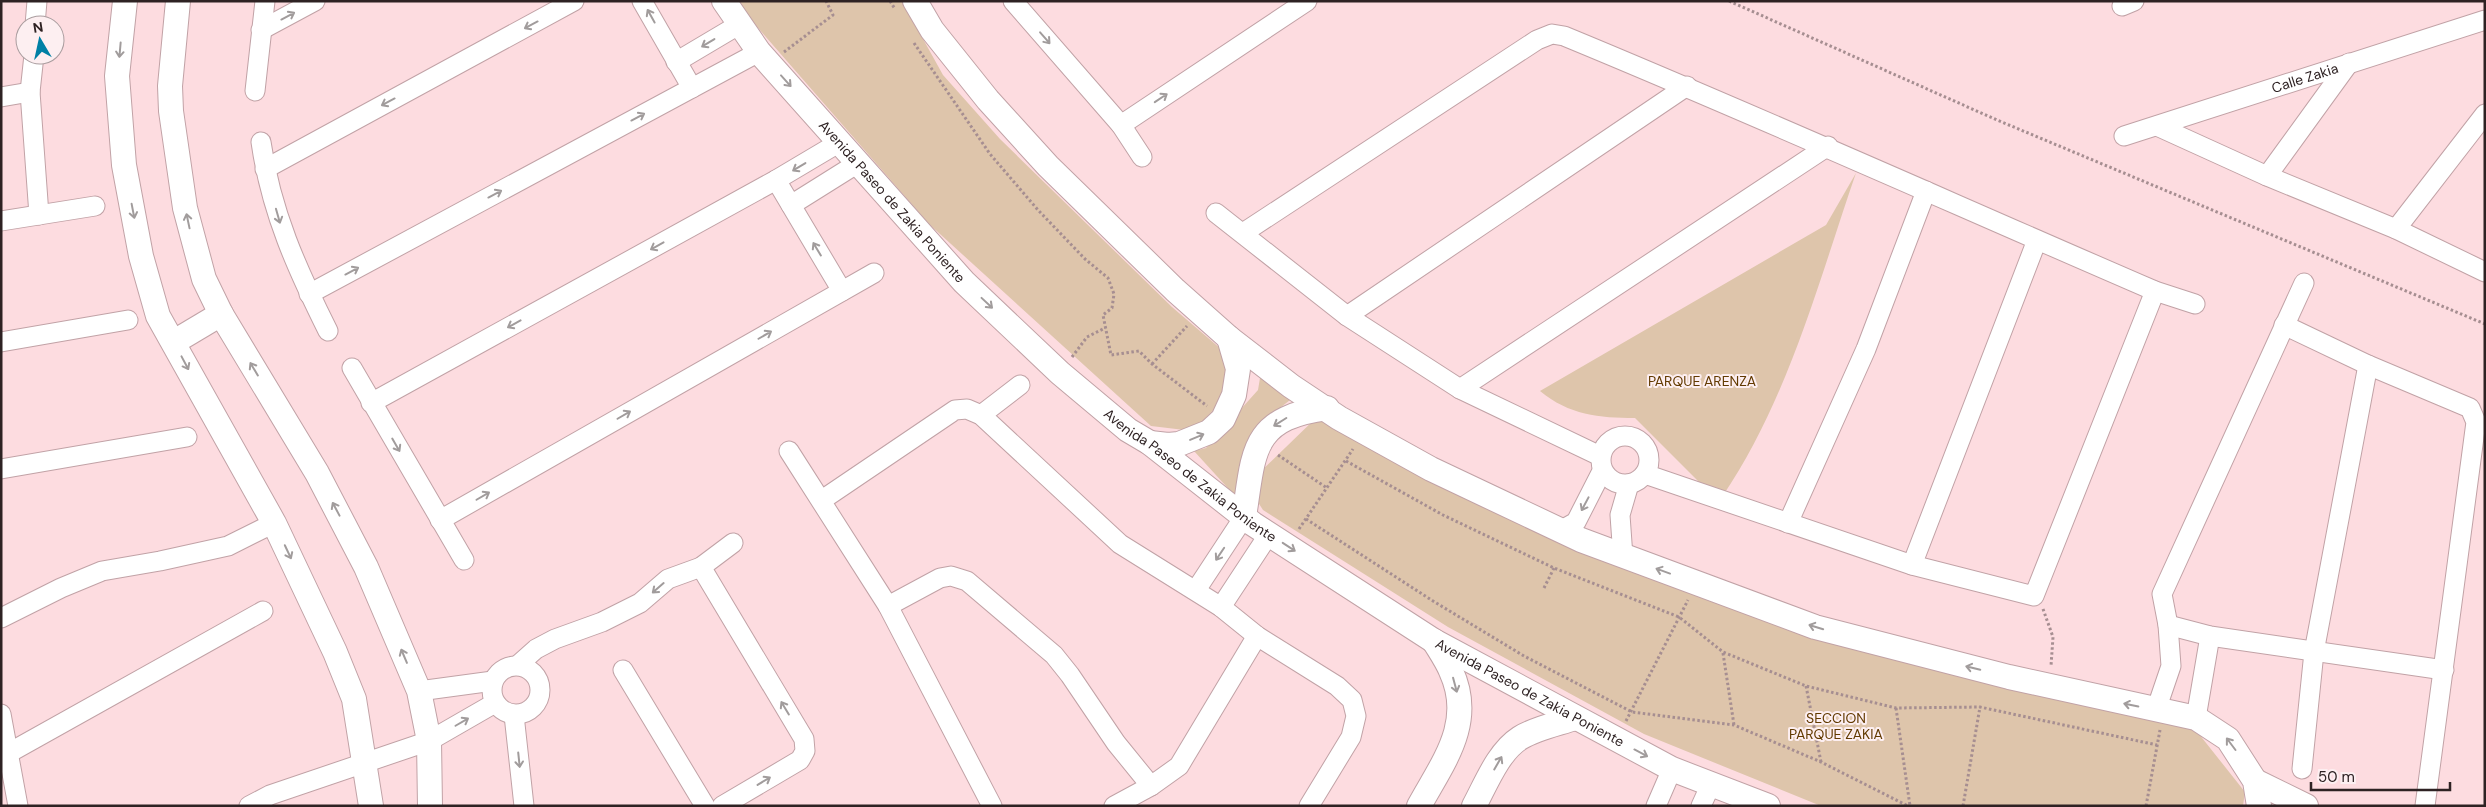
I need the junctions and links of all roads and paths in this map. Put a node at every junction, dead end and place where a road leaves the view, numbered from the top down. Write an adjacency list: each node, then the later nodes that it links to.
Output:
1 (37, 1): 15 (street)
2 (125, 1): 67 (street, one-way to 67)
3 (178, 1): 58 (street, one-way to 3)
4 (265, 1): 17 (street)
5 (315, 1): 17 (street, one-way to 5)
6 (574, 1): 38 (street, one-way to 38)
7 (642, 1): 21 (street, one-way to 7)
8 (826, 1): 19 (path)
9 (890, 1): 14 (path)
10 (1013, 1): 30 (street, one-way to 30)
11 (1307, 1): 30 (street, one-way to 11)
12 (1729, 1): 61 (path)
13 (730, 9): 20 (street, Avenida Paseo de Zakia Poniente); 21 (street, one-way to 21)
14 (907, 9): 57 (street)
15 (36, 15)
16 (2485, 20): 22 (street, Calle Zakia)
17 (261, 30): 26 (street)
18 (911, 39): 63 (path)
19 (794, 44)
20 (759, 52): 25 (street); 34 (street, Avenida Paseo de Zakia Poniente, one-way to 34)
21 (676, 62): 25 (street)
22 (2349, 63): 31 (street, Calle Zakia); 39 (street)
23 (33, 65): 27 (street)
24 (1686, 86): 35 (street); 48 (street); 59 (street)
25 (692, 88): 55 (street, one-way to 25)
26 (255, 91)
27 (30, 92): 28 (street); 45 (street)
28 (1, 97)
29 (2485, 114): 47 (street)
30 (1121, 126): 36 (street)
31 (2157, 126): 32 (street, Calle Zakia); 39 (street)
32 (2124, 136)
33 (261, 142): 38 (street)
34 (840, 142): 37 (street, Avenida Paseo de Zakia Poniente); 40 (street, one-way to 40)
35 (1828, 146): 41 (street); 73 (street)
36 (1142, 157)
37 (858, 163): 42 (street); 71 (street, Avenida Paseo de Zakia Poniente, one-way to 71)
38 (265, 169): 55 (street, one-way to 55)
39 (2267, 176): 47 (street)
40 (776, 180): 42 (street); 74 (street, one-way to 74)
41 (1926, 191): 49 (street); 94 (street)
42 (791, 205): 53 (street, one-way to 42)
43 (95, 206): 45 (street)
44 (1216, 213): 48 (street)
45 (39, 215): 46 (street)
46 (1, 221)
47 (2396, 229): 50 (street)
48 (1243, 233): 59 (street)
49 (2037, 240): 54 (street); 100 (street)
50 (2485, 272)
51 (874, 273): 53 (street)
52 (2304, 283): 62 (street)
53 (842, 291): 92 (street, one-way to 53)
54 (2155, 291): 56 (street); 106 (street)
55 (309, 294): 64 (street)
56 (2195, 304)
57 (1200, 312): 65 (street); 68 (path)
58 (221, 314): 67 (street); 124 (street, one-way to 58)
59 (1347, 316): 73 (street)
60 (128, 320): 66 (street)
61 (2485, 324)
62 (2284, 325): 69 (street); 112 (street)
63 (1105, 328): 68 (path); 71 (path)
64 (328, 331)
65 (1230, 338): 75 (street); 77 (street)
66 (1, 342)
67 (174, 342): 93 (street, one-way to 93)
68 (1152, 364): 77 (path)
69 (2368, 365): 117 (street); 120 (street)
70 (352, 368): 74 (street)
71 (1060, 373): 80 (street, Avenida Paseo de Zakia Poniente)
72 (1020, 385): 76 (street)
73 (1460, 389): 84 (street)
74 (371, 402): 92 (street, one-way to 92)
75 (1326, 408): 78 (street); 81 (street, one-way to 81)
76 (981, 415): 89 (street); 105 (street)
77 (1223, 419): 80 (street, one-way to 77)
78 (1364, 432): 83 (path); 95 (street)
79 (188, 437): 85 (street)
80 (1150, 442): 90 (street, Avenida Paseo de Zakia Poniente)
81 (1259, 443): 88 (path); 90 (street)
82 (789, 451): 89 (street)
83 (1346, 461): 88 (path); 102 (path)
84 (1601, 464): 86 (street); 87 (street); 95 (street, one-way to 95)
85 (1, 469)
86 (1645, 474): 87 (street); 94 (street)
87 (1628, 484): 98 (street)
88 (1328, 488): 91 (path)
89 (822, 500): 107 (street)
90 (1244, 517): 96 (street, Avenida Paseo de Zakia Poniente); 105 (street, one-way to 105)
91 (1306, 518): 96 (path); 129 (path)
92 (440, 520): 99 (street)
93 (274, 523): 111 (street); 140 (street, one-way to 140)
94 (1788, 523): 100 (street)
95 (1560, 530): 98 (street)
96 (1278, 540): 108 (street); 115 (street, Avenida Paseo de Zakia Poniente, one-way to 115)
97 (733, 543): 101 (street)
98 (1623, 557): 103 (street, one-way to 98)
99 (464, 560)
100 (1912, 565): 106 (street)
101 (701, 568): 118 (street, one-way to 118); 153 (street, one-way to 101)
102 (1554, 568): 104 (path); 110 (path)
103 (1696, 583): 110 (path); 123 (street, one-way to 103)
104 (1544, 588)
105 (1196, 590): 108 (street)
106 (2034, 596): 123 (path)
107 (888, 606): 145 (street); 154 (street)
108 (1221, 607): 113 (street)
109 (263, 611): 138 (street)
110 (1679, 617): 116 (path); 129 (path)
111 (1, 618)
112 (2168, 625): 114 (street); 128 (street)
113 (1257, 636): 145 (street); 156 (street)
114 (2210, 636): 117 (street); 133 (street)
115 (1434, 641): 132 (street, Avenida Paseo de Zakia Poniente); 157 (street, one-way to 157)
116 (1723, 652): 122 (path); 134 (path)
117 (2314, 652): 120 (street); 142 (street)
118 (518, 665): 121 (street); 131 (street)
119 (623, 670): 152 (street)
120 (2444, 670): 167 (street)
121 (493, 681): 124 (street); 125 (street)
122 (1806, 686): 127 (path); 139 (path)
123 (2048, 686): 128 (street, one-way to 123)
124 (419, 691): 136 (street)
125 (495, 703): 131 (street); 136 (street, one-way to 125)
126 (1980, 707): 127 (path); 137 (path); 163 (path)
127 (1896, 708): 162 (path)
128 (2160, 711): 133 (street); 137 (path)
129 (1632, 712): 134 (path); 135 (path)
130 (1, 714): 138 (street)
131 (514, 714): 147 (street, one-way to 147)
132 (1575, 718): 135 (street, Avenida Paseo de Zakia Poniente); 158 (street, one-way to 132)
133 (2196, 718): 143 (street, one-way to 133)
134 (1734, 724): 139 (path)
135 (1616, 739): 141 (street, Avenida Paseo de Zakia Poniente, one-way to 141)
136 (429, 741): 140 (street); 151 (street)
137 (2157, 745): 164 (path)
138 (7, 754): 148 (street)
139 (1821, 762): 162 (path)
140 (366, 764): 146 (street); 150 (street)
141 (1672, 769): 144 (street, Avenida Paseo de Zakia Poniente); 159 (street)
142 (2302, 769)
143 (2255, 781): 165 (street); 166 (street)
144 (1711, 784): 160 (street); 161 (street, Avenida Paseo de Zakia Poniente)
145 (1151, 786): 155 (street)
146 (271, 800): 149 (street)
147 (526, 805)
148 (18, 806)
149 (249, 806)
150 (371, 806)
151 (430, 806)
152 (705, 806)
153 (722, 806)
154 (992, 806)
155 (1114, 806)
156 (1309, 806)
157 (1419, 806)
158 (1474, 806)
159 (1656, 806)
160 (1701, 806)
161 (1768, 806)
162 (1909, 806)
163 (1963, 806)
164 (2146, 806)
165 (2260, 806)
166 (2306, 806)
167 (2425, 806)

